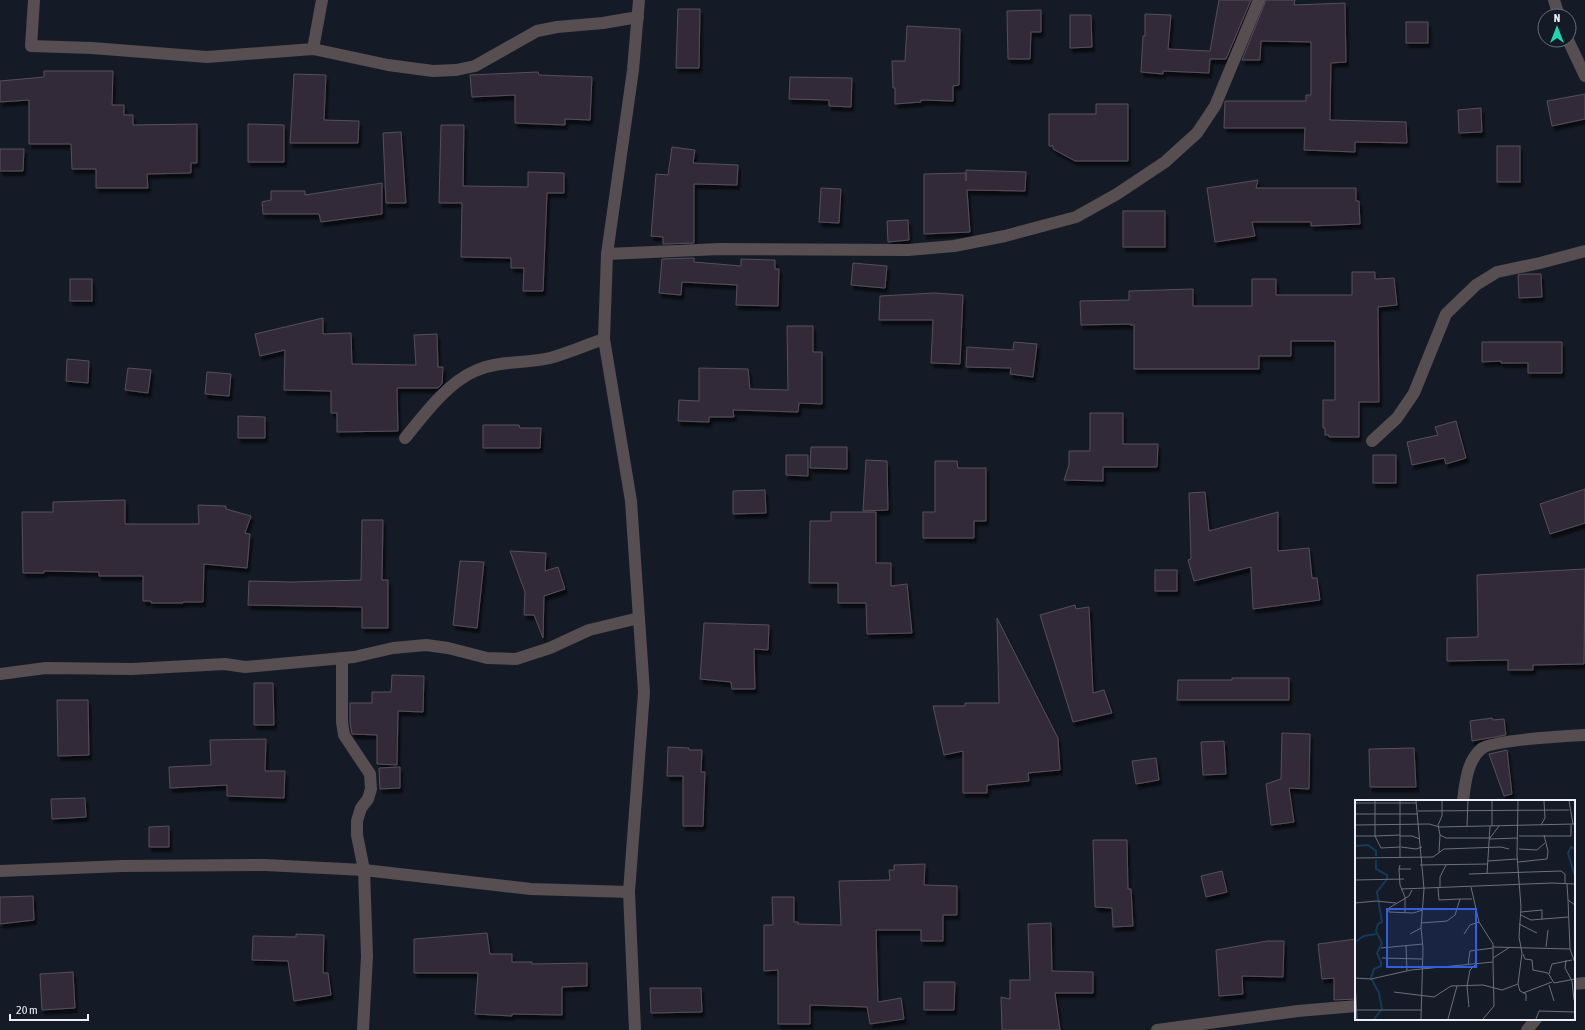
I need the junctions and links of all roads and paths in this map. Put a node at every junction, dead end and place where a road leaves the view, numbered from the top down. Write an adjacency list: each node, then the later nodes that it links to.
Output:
1 (34, 0): 7 (street)
2 (322, 0): 7 (street)
3 (639, 0): 5 (street)
4 (1259, 0): 10 (street)
5 (638, 17): 7 (street); 10 (street)
6 (1572, 48): 8 (street)
7 (313, 49)
8 (1585, 76)
9 (1585, 251): 13 (street)
10 (607, 254): 11 (street)
11 (604, 339): 12 (street); 14 (street)
12 (405, 438)
13 (1372, 441)
14 (639, 618): 15 (street); 21 (street)
15 (342, 658): 16 (street); 19 (street)
16 (0, 674)
17 (1585, 735): 18 (street)
18 (1463, 800)
19 (364, 870): 20 (street); 21 (street); 26 (street)
20 (0, 871)
21 (629, 892): 27 (street)
22 (1585, 983): 23 (street)
23 (1575, 984)
24 (1355, 1006): 28 (street)
25 (1535, 1020): 29 (street)
26 (363, 1030)
27 (635, 1030)
28 (1158, 1030)
29 (1527, 1030)

